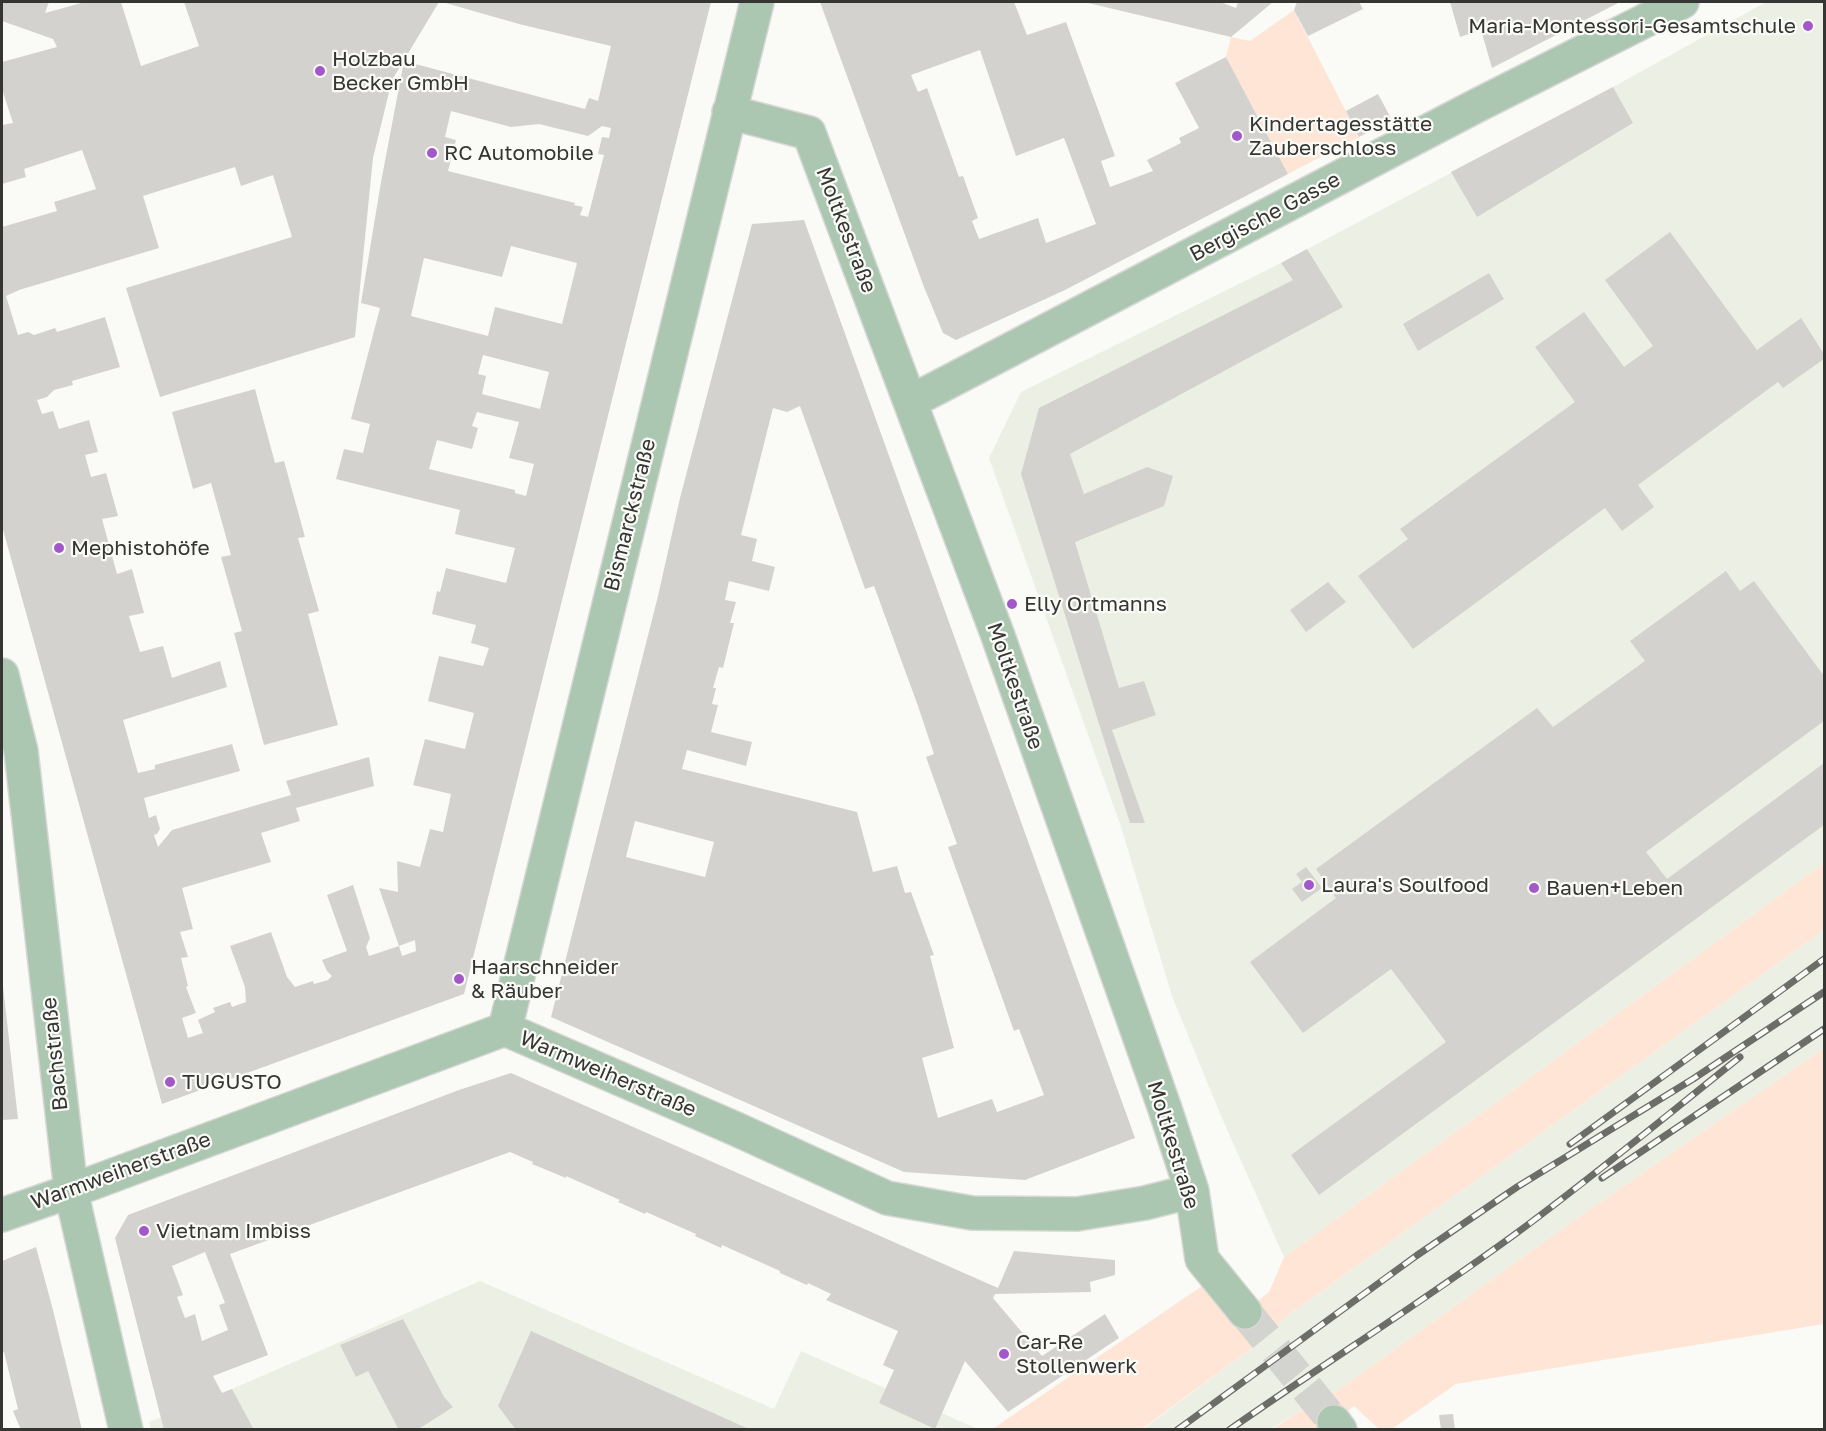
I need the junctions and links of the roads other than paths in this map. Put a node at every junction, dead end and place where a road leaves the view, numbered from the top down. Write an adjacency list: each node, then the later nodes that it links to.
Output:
1 (757, 2): 3 (street, Bismarckstraße)
2 (1682, 2): 4 (street, Bergische Gasse)
3 (729, 112): 4 (street, Moltkestraße); 6 (street, Bismarckstraße)
4 (912, 401): 8 (street, Moltkestraße)
5 (2, 675): 7 (street, Bachstraße)
6 (505, 1029): 7 (street, Warmweiherstraße); 8 (street, Warmweiherstraße)
7 (70, 1191): 9 (street, Warmweiherstraße); 11 (street, Bachstraße)
8 (1192, 1191): 10 (street, Moltkestraße)
9 (2, 1215)
10 (1245, 1312)
11 (126, 1430)

